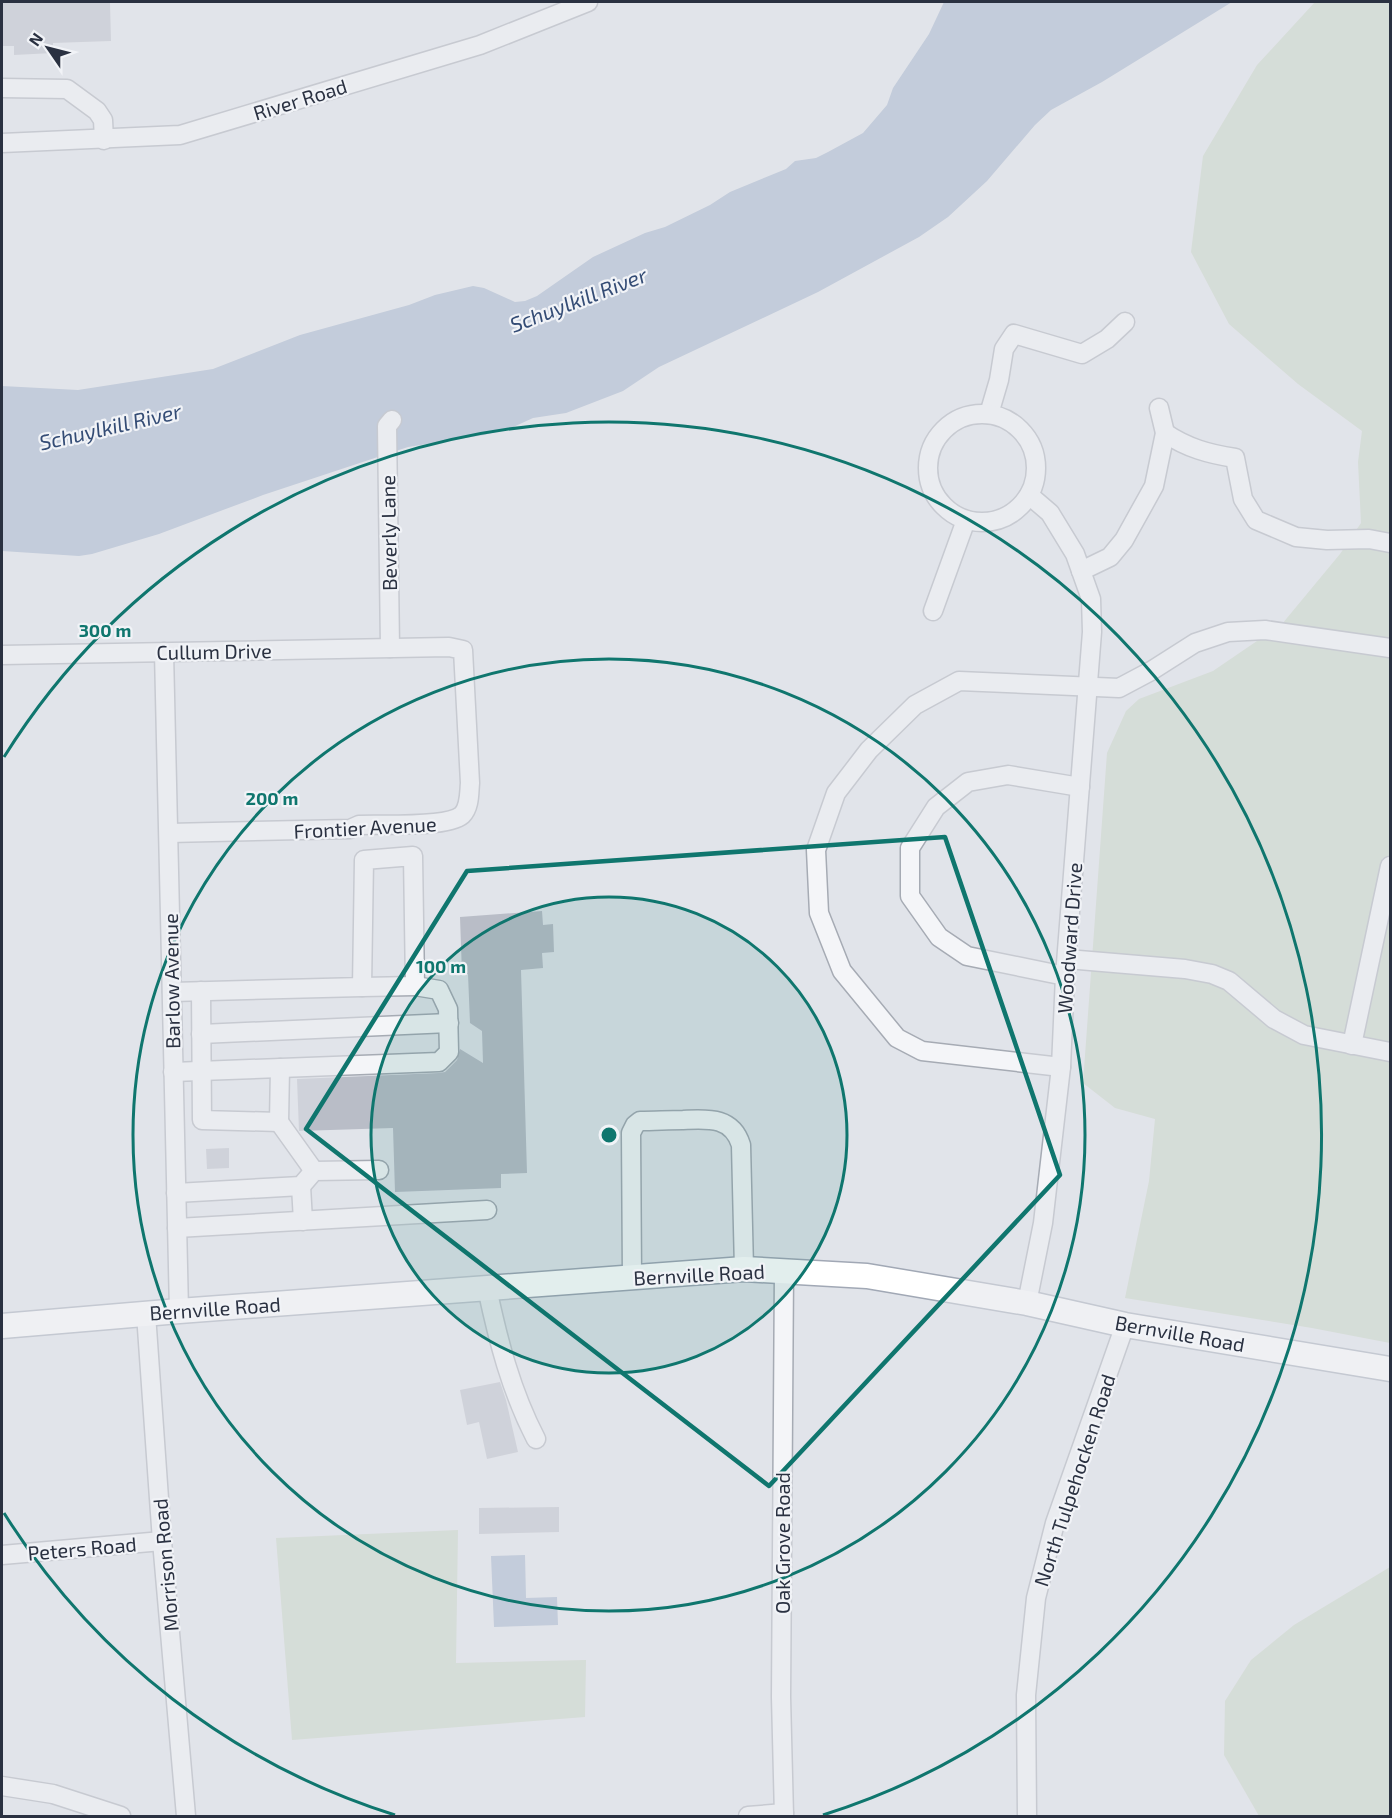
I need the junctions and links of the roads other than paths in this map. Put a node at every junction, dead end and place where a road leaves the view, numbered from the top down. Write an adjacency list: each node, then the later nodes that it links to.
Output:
1 (588, 2): 3 (street, River Road)
2 (2, 88): 3 (street)
3 (104, 140): 4 (street, River Road)
4 (2, 143)
5 (1125, 322): 7 (street)
6 (1159, 408): 9 (street)
7 (989, 414): 10 (street); 11 (street)
8 (392, 420): 15 (street, Beverly Lane)
9 (1165, 433): 12 (street); 13 (street)
10 (1029, 495): 11 (street); 13 (street, Woodward Drive)
11 (966, 520): 14 (street)
12 (1390, 543)
13 (1081, 571): 19 (street, Woodward Drive)
14 (933, 611)
15 (390, 648): 17 (street, Cullum Drive); 21 (street, Frontier Avenue)
16 (1390, 648): 19 (street)
17 (164, 651): 18 (street, Cullum Drive); 21 (street, Barlow Avenue)
18 (2, 655)
19 (1088, 687): 20 (street, Woodward Drive); 32 (street)
20 (1080, 787): 23 (street, Woodward Drive); 23 (street)
21 (169, 833): 27 (street, Barlow Avenue)
22 (1390, 866): 30 (street)
23 (1066, 967): 30 (street); 32 (street, Woodward Drive)
24 (415, 986): 25 (street); 25 (street); 28 (street)
25 (362, 987): 26 (street)
26 (201, 991): 27 (street); 29 (street)
27 (172, 992): 35 (street, Barlow Avenue)
28 (449, 1023): 29 (street); 33 (street)
29 (201, 1035): 34 (street)
30 (1352, 1045): 31 (street)
31 (1390, 1052)
32 (1061, 1067): 48 (street, Woodward Drive)
33 (280, 1068): 34 (street); 36 (street)
34 (202, 1071): 35 (street); 36 (street)
35 (173, 1072): 40 (street, Barlow Avenue)
36 (279, 1122): 38 (street)
37 (379, 1170): 38 (street)
38 (314, 1171): 39 (street)
39 (301, 1186): 40 (street); 42 (street)
40 (176, 1193): 43 (street, Barlow Avenue)
41 (487, 1210): 42 (street)
42 (303, 1221): 43 (street)
43 (177, 1228): 49 (street, Barlow Avenue)
44 (744, 1269): 45 (main road, Bernville Road); 46 (main road, Bernville Road); 46 (street)
45 (784, 1270): 48 (main road, Bernville Road); 58 (street, Oak Grove Road)
46 (632, 1277): 47 (main road, Bernville Road)
47 (487, 1288): 49 (main road, Bernville Road); 54 (street)
48 (1027, 1303): 51 (main road, Bernville Road)
49 (179, 1311): 50 (main road, Bernville Road)
50 (146, 1314): 52 (main road, Bernville Road); 55 (street, Morrison Road)
51 (1125, 1325): 53 (main road, Bernville Road); 62 (street, North Tulpehocken Road)
52 (2, 1326)
53 (1390, 1369)
54 (536, 1439)
55 (162, 1541): 56 (street, Peters Road); 60 (street, Morrison Road)
56 (2, 1555)
57 (2, 1786): 59 (street)
58 (784, 1815): 61 (street)
59 (121, 1816)
60 (186, 1816)
61 (748, 1816)
62 (1027, 1816)

